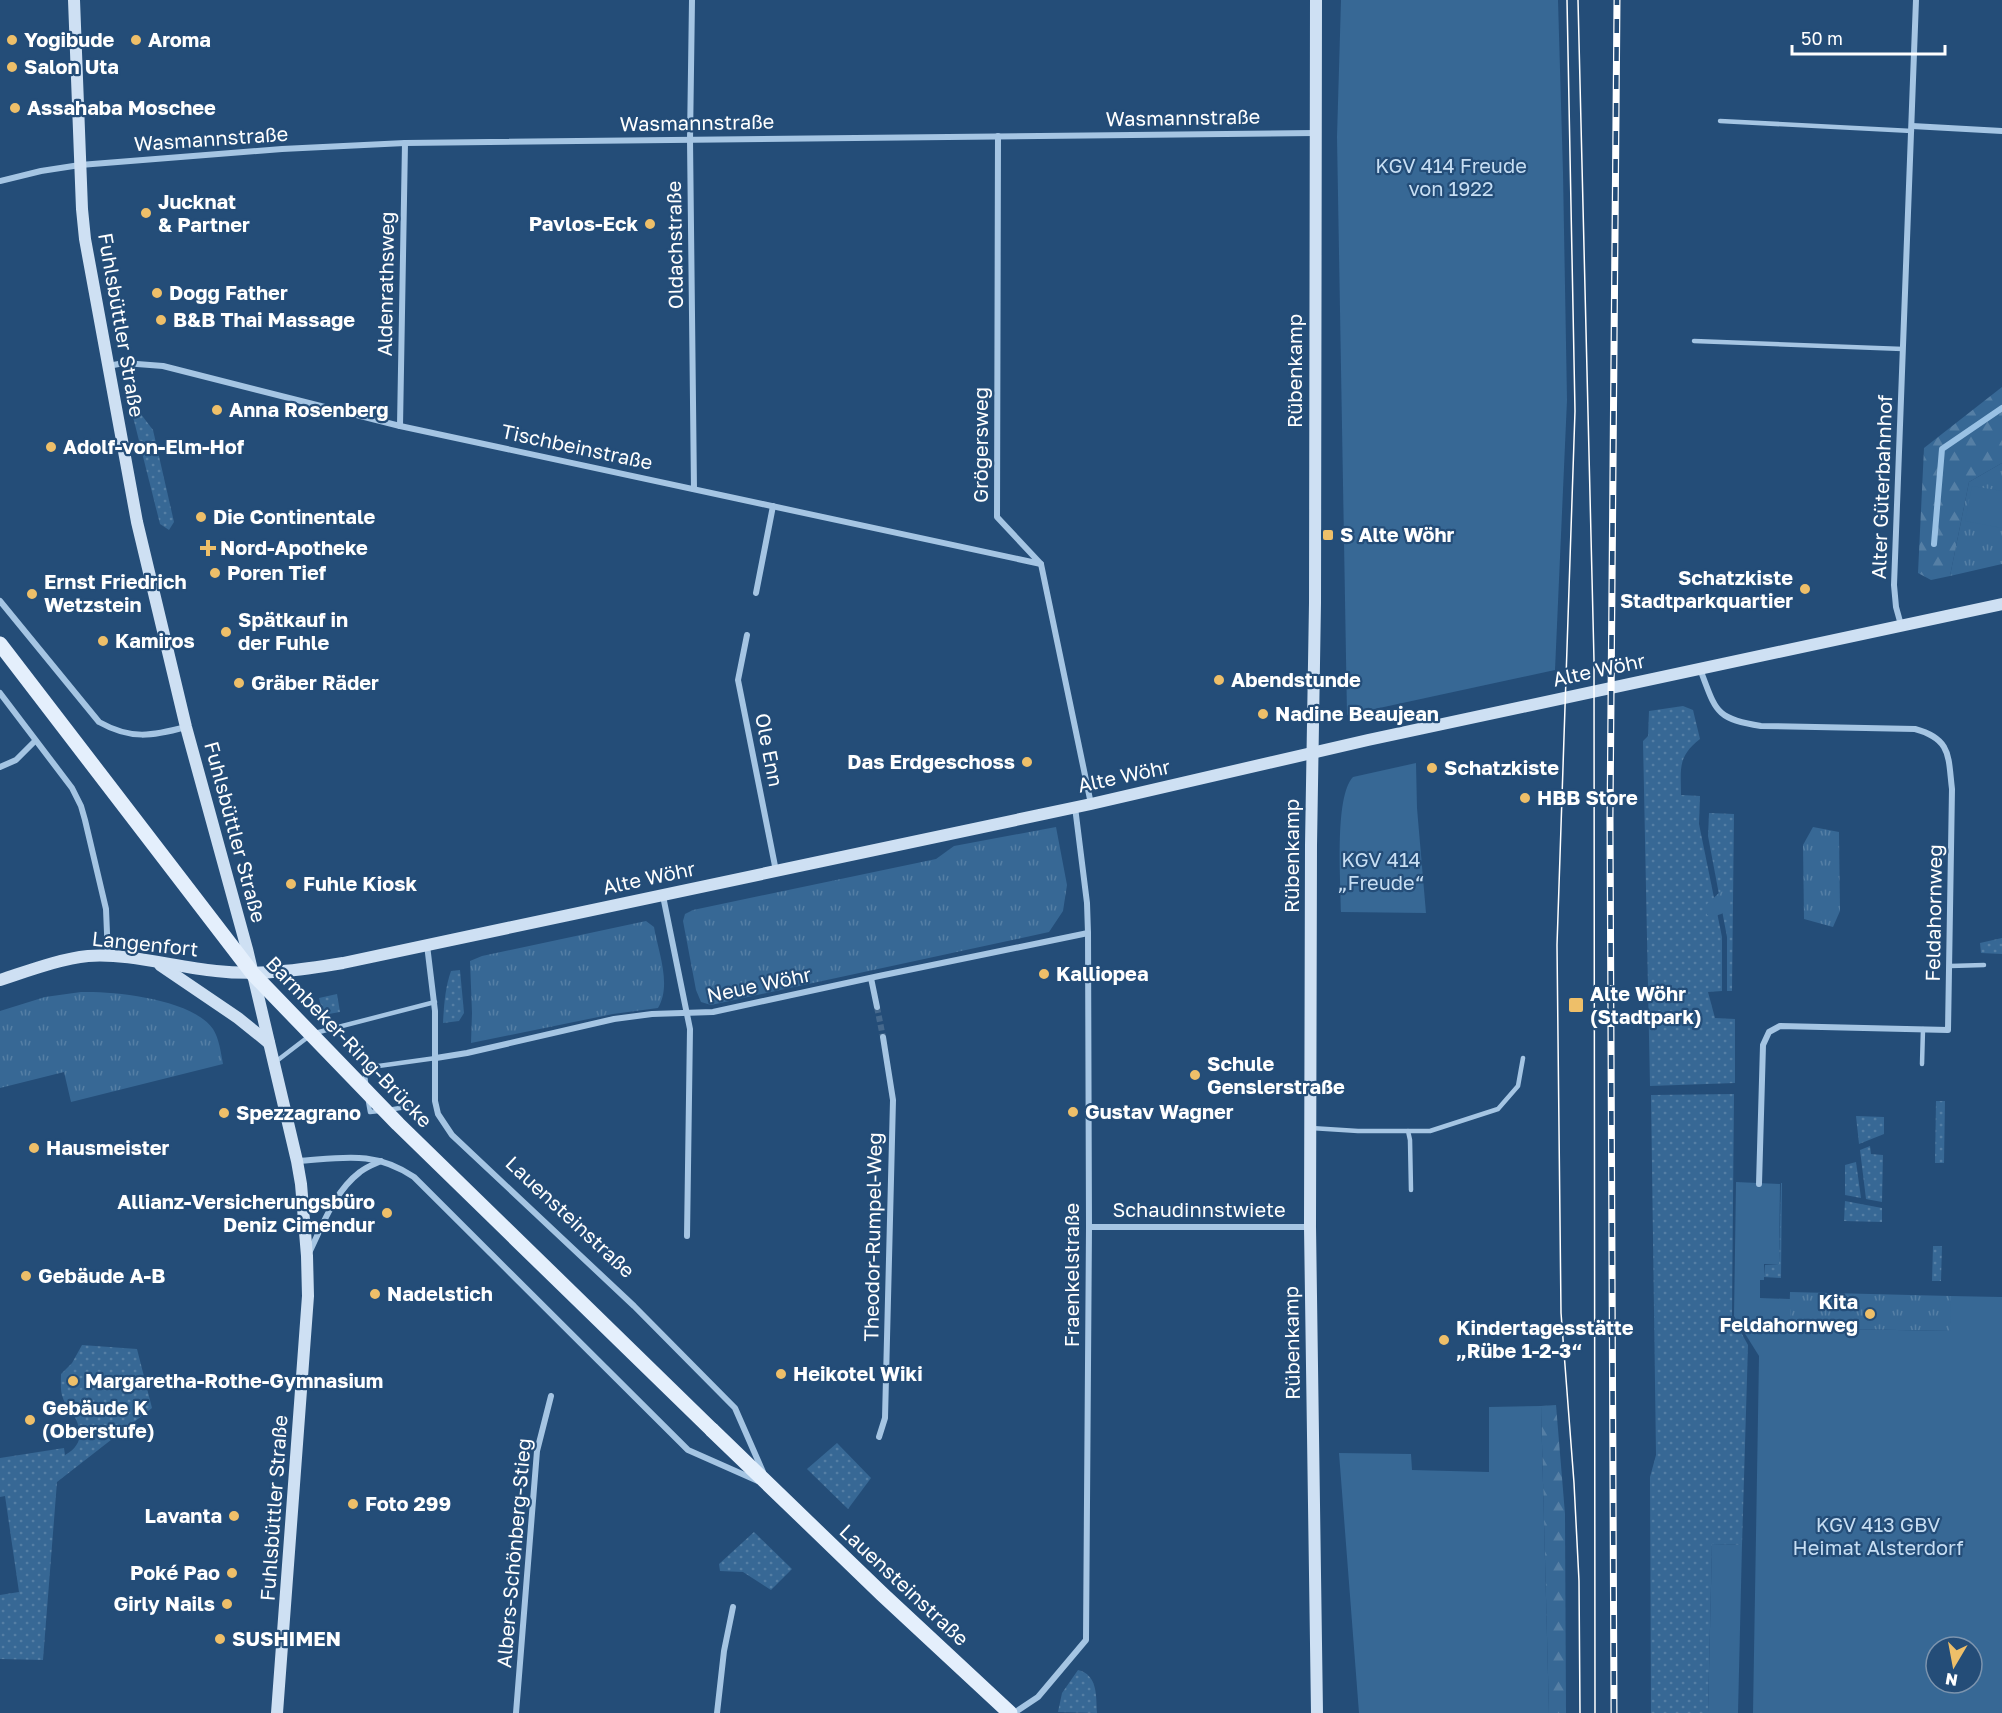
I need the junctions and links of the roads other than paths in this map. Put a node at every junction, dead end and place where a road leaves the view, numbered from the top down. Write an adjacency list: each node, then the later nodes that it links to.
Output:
1 (74, 0): 12 (street, Fuhlsbüttler Straße)
2 (692, 0): 10 (street, Oldachstraße)
3 (1316, 0): 8 (street, Rübenkamp)
4 (1916, 0): 6 (street, Alter Güterbahnhof)
5 (1720, 121): 6 (lane)
6 (1912, 129): 7 (street); 15 (street, Alter Güterbahnhof)
7 (2002, 131)
8 (1316, 133): 9 (street, Wasmannstraße); 31 (street, Rübenkamp)
9 (998, 136): 10 (street, Wasmannstraße); 20 (street, Grögersweg)
10 (690, 140): 11 (street, Wasmannstraße); 18 (street, Oldachstraße)
11 (405, 143): 12 (street, Wasmannstraße); 17 (street, Aldenrathsweg)
12 (80, 165): 13 (street, Wasmannstraße); 16 (street, Fuhlsbüttler Straße)
13 (0, 182)
14 (1694, 341): 15 (lane)
15 (1904, 349): 24 (street, Alter Güterbahnhof)
16 (108, 366): 17 (street, Tischbeinstraße); 29 (street, Fuhlsbüttler Straße)
17 (400, 426): 18 (street, Tischbeinstraße)
18 (693, 489): 19 (street, Tischbeinstraße)
19 (773, 506): 20 (street, Tischbeinstraße); 21 (street)
20 (1041, 564): 33 (street)
21 (756, 593)
22 (0, 601): 29 (street)
23 (2002, 604): 24 (street, Alte Wöhr)
24 (1901, 626): 27 (street, Alte Wöhr)
25 (747, 635): 35 (street, Ole Enn)
26 (0, 644): 68 (main road, Barmbeker-Ring-Brücke, bridge)
27 (1700, 669): 31 (street, Alte Wöhr); 42 (street, Feldahornweg)
28 (0, 693): 30 (street)
29 (186, 727): 43 (street, Fuhlsbüttler Straße)
30 (35, 741): 32 (street); 39 (street)
31 (1312, 753): 33 (street, Alte Wöhr); 57 (street, Rübenkamp)
32 (0, 767)
33 (1091, 804): 34 (street, Alte Wöhr)
34 (1075, 807): 35 (street, Alte Wöhr); 37 (street, Fraenkelstraße)
35 (776, 871): 36 (street, Alte Wöhr)
36 (663, 895): 38 (street, Alte Wöhr); 48 (street)
37 (1088, 933): 44 (street, Neue Wöhr); 63 (street, Fraenkelstraße)
38 (427, 945): 43 (street, Alte Wöhr); 46 (street, Lauensteinstraße)
39 (108, 957): 40 (street, Langenfort); 45 (street, Langenfort)
40 (158, 963): 43 (street, Langenfort); 51 (street)
41 (1984, 965): 42 (lane)
42 (1950, 966): 49 (street, Feldahornweg)
43 (252, 973): 51 (street, Fuhlsbüttler Straße)
44 (871, 978): 47 (street); 48 (street, Neue Wöhr)
45 (0, 981)
46 (435, 1002): 52 (street, Lauensteinstraße); 54 (lane)
47 (877, 1007)
48 (687, 1014): 52 (street, Neue Wöhr); 65 (street)
49 (1923, 1029): 55 (lane); 61 (street, Feldahornweg)
50 (883, 1037): 69 (street, Theodor-Rumpel-Weg)
51 (269, 1043): 54 (street, Fuhlsbüttler Straße)
52 (436, 1058): 56 (lane); 70 (street, Lauensteinstraße)
53 (1523, 1058): 58 (lane)
54 (274, 1063): 60 (street, Fuhlsbüttler Straße)
55 (1922, 1064)
56 (406, 1107)
57 (1311, 1128): 58 (lane); 64 (street, Rübenkamp)
58 (1408, 1131): 62 (lane)
59 (382, 1160): 60 (street, Lauensteinstraße); 66 (street); 70 (street, Lauensteinstraße)
60 (297, 1161): 66 (street, Fuhlsbüttler Straße)
61 (1759, 1184)
62 (1411, 1190)
63 (1089, 1227): 64 (street, Schaudinnstwiete); 75 (street, Fraenkelstraße)
64 (1310, 1227): 76 (street, Rübenkamp)
65 (687, 1236)
66 (307, 1256): 72 (street, Fuhlsbüttler Straße)
67 (550, 1396): 73 (street, Albers-Schönberg-Stieg)
68 (712, 1430): 70 (main road, Lauensteinstraße)
69 (879, 1437)
70 (769, 1486): 75 (main road, Lauensteinstraße)
71 (733, 1607): 74 (street)
72 (277, 1713)
73 (516, 1713)
74 (717, 1713)
75 (1012, 1713)
76 (1317, 1713)

